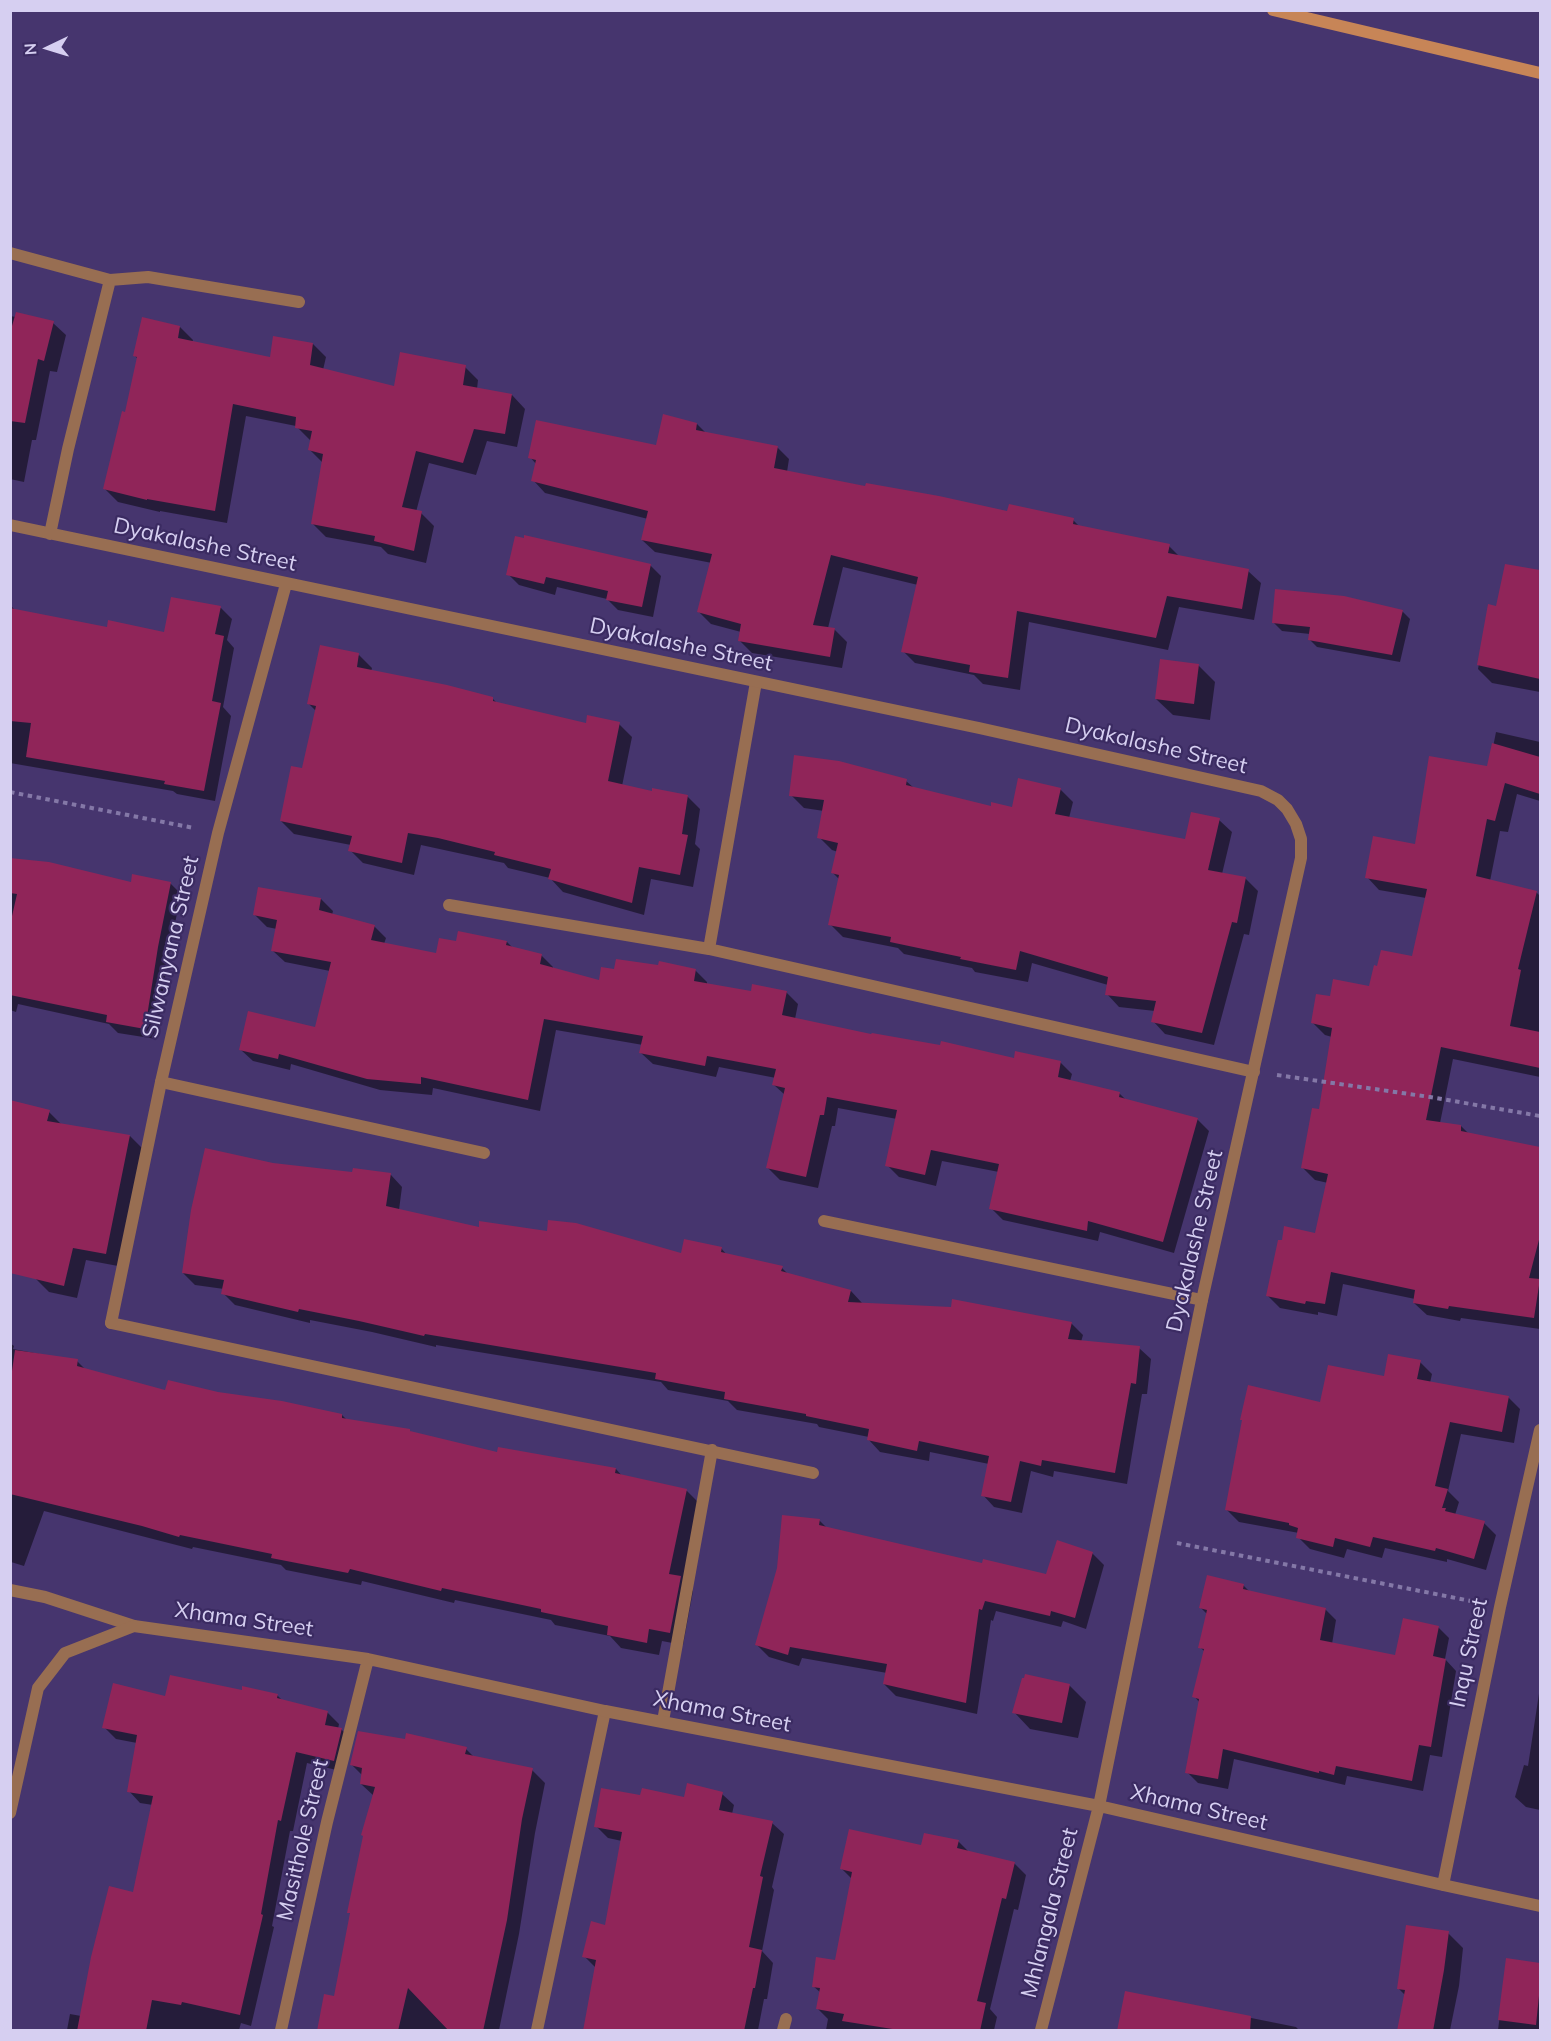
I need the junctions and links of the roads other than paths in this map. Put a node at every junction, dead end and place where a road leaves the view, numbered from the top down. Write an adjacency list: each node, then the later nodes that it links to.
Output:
1 (1274, 10): 2 (main road)
2 (1540, 73)
3 (10, 253): 4 (street)
4 (110, 280): 5 (street); 7 (street)
5 (298, 302)
6 (10, 525): 7 (street, Dyakalashe Street)
7 (50, 534): 8 (street, Dyakalashe Street)
8 (286, 584): 9 (street, Dyakalashe Street); 13 (street, Silwanyana Street)
9 (756, 682): 11 (street); 12 (street, Dyakalashe Street)
10 (449, 904): 11 (street)
11 (709, 949): 12 (street)
12 (1254, 1072): 16 (street, Dyakalashe Street)
13 (161, 1082): 14 (street); 18 (street, Silwanyana Street)
14 (484, 1153)
15 (824, 1221): 16 (street)
16 (1202, 1300): 25 (street, Dyakalashe Street)
17 (1540, 1430): 27 (street, Inqu Street)
18 (712, 1450): 19 (street); 24 (street)
19 (813, 1473)
20 (10, 1590): 21 (street)
21 (134, 1626): 22 (street, Xhama Street); 26 (street, Xhama Street)
22 (368, 1659): 23 (street, Xhama Street); 29 (street, Masithole Street)
23 (605, 1711): 24 (street, Xhama Street); 30 (street)
24 (663, 1721): 25 (street, Xhama Street)
25 (1099, 1806): 27 (street, Xhama Street); 31 (street, Mhlangala Street)
26 (10, 1813)
27 (1443, 1885): 28 (street, Xhama Street)
28 (1540, 1906)
29 (281, 2031)
30 (537, 2031)
31 (1041, 2031)

